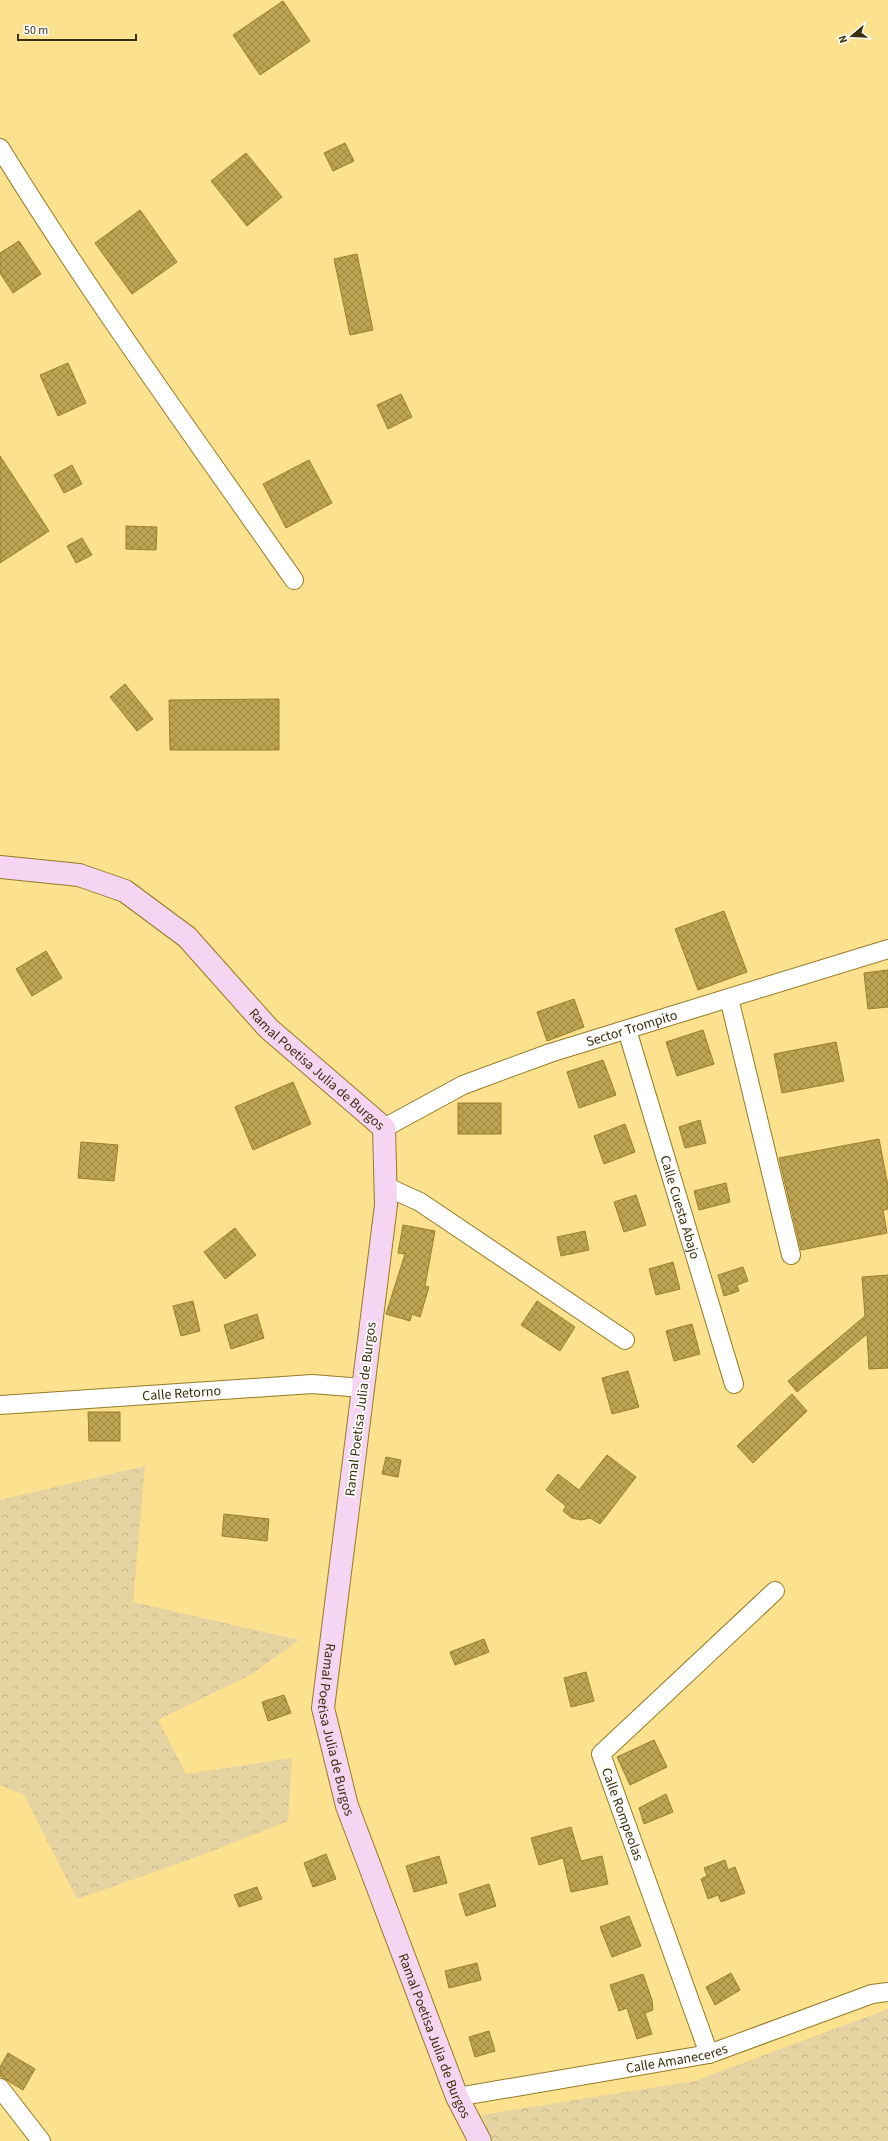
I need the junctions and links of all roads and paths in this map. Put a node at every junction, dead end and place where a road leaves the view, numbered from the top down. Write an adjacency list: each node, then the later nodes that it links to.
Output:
1 (0, 148): 2 (street)
2 (294, 580)
3 (0, 867): 7 (street, Ramal Poetisa Julia de Burgos)
4 (888, 949): 5 (street, Sector Trompito)
5 (729, 998): 6 (street, Sector Trompito); 9 (street)
6 (627, 1030): 7 (street, Sector Trompito); 11 (street, Calle Cuesta Abajo)
7 (384, 1128): 8 (street, Ramal Poetisa Julia de Burgos)
8 (385, 1186): 10 (street); 12 (street, Ramal Poetisa Julia de Burgos)
9 (791, 1255)
10 (625, 1340)
11 (734, 1384)
12 (363, 1388): 13 (street, Calle Retorno); 18 (street, Ramal Poetisa Julia de Burgos)
13 (0, 1405)
14 (775, 1591): 16 (street, Calle Rompeolas)
15 (888, 1992): 16 (street, Calle Amaneceres)
16 (709, 2054): 18 (street, Calle Amaneceres)
17 (0, 2088): 19 (street)
18 (458, 2097): 20 (street, Ramal Poetisa Julia de Burgos)
19 (41, 2141)
20 (480, 2141)

